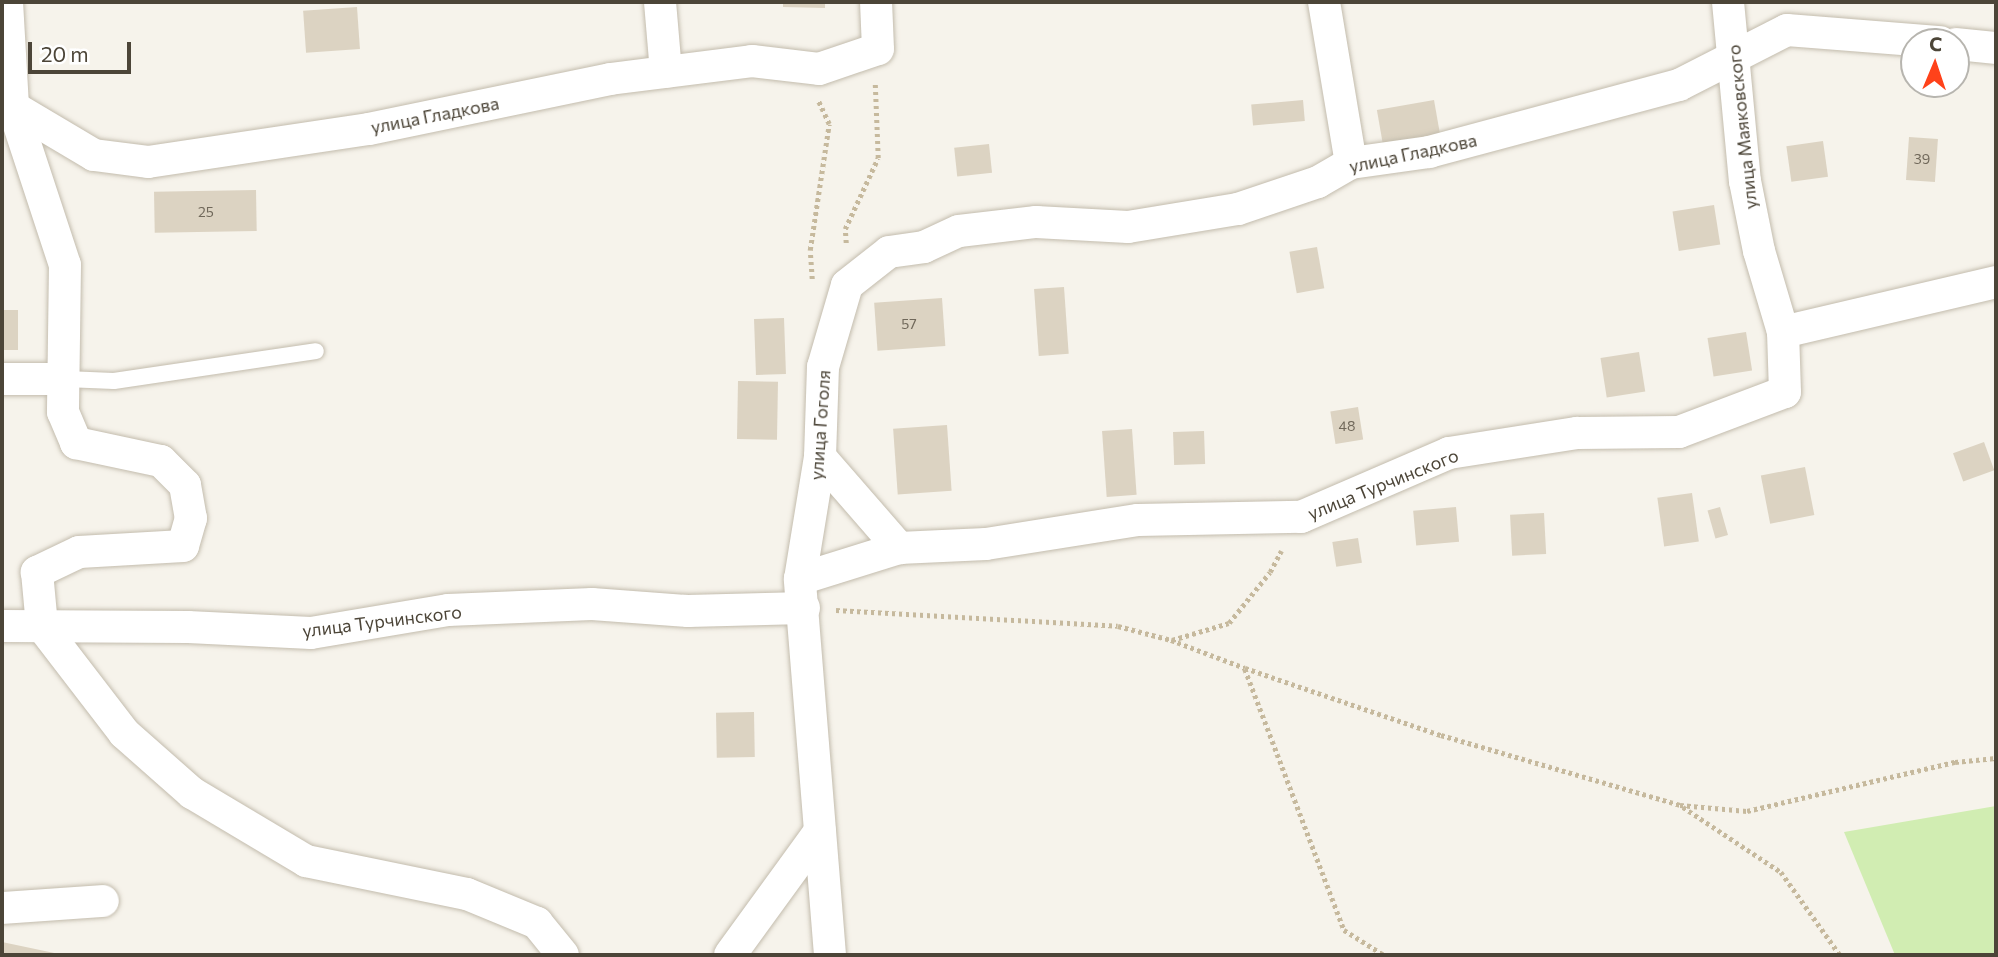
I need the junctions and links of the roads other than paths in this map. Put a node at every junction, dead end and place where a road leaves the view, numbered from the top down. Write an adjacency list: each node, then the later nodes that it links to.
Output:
1 (7, 2): 11 (street)
2 (660, 2): 10 (street)
3 (876, 2): 10 (street, улица Гладкова)
4 (1324, 2): 12 (street)
5 (1727, 2): 9 (street, улица Маяковского)
6 (1900, 39): 9 (street, улица Гладкова)
7 (1970, 45): 8 (street)
8 (1996, 48)
9 (1734, 57): 12 (street, улица Гладкова); 15 (street, улица Маяковского)
10 (666, 72): 11 (street, улица Гладкова)
11 (7, 108): 18 (street)
12 (1351, 163): 14 (street, улица Гладкова)
13 (1996, 282): 15 (street)
14 (847, 285): 19 (street, улица Гоголя)
15 (1783, 332): 20 (street, улица Турчинского)
16 (316, 351): 18 (lane)
17 (2, 379): 18 (street)
18 (65, 379): 23 (street)
19 (820, 457): 20 (street); 21 (street, улица Гоголя)
20 (900, 548): 21 (street, улица Турчинского)
21 (802, 594): 23 (street, улица Турчинского); 24 (street, улица Гоголя)
22 (2, 626): 23 (street, улица Турчинского)
23 (42, 626): 27 (street)
24 (820, 831): 28 (street); 29 (street, улица Гоголя)
25 (103, 901): 26 (street)
26 (2, 908)
27 (563, 955)
28 (730, 955)
29 (830, 955)

